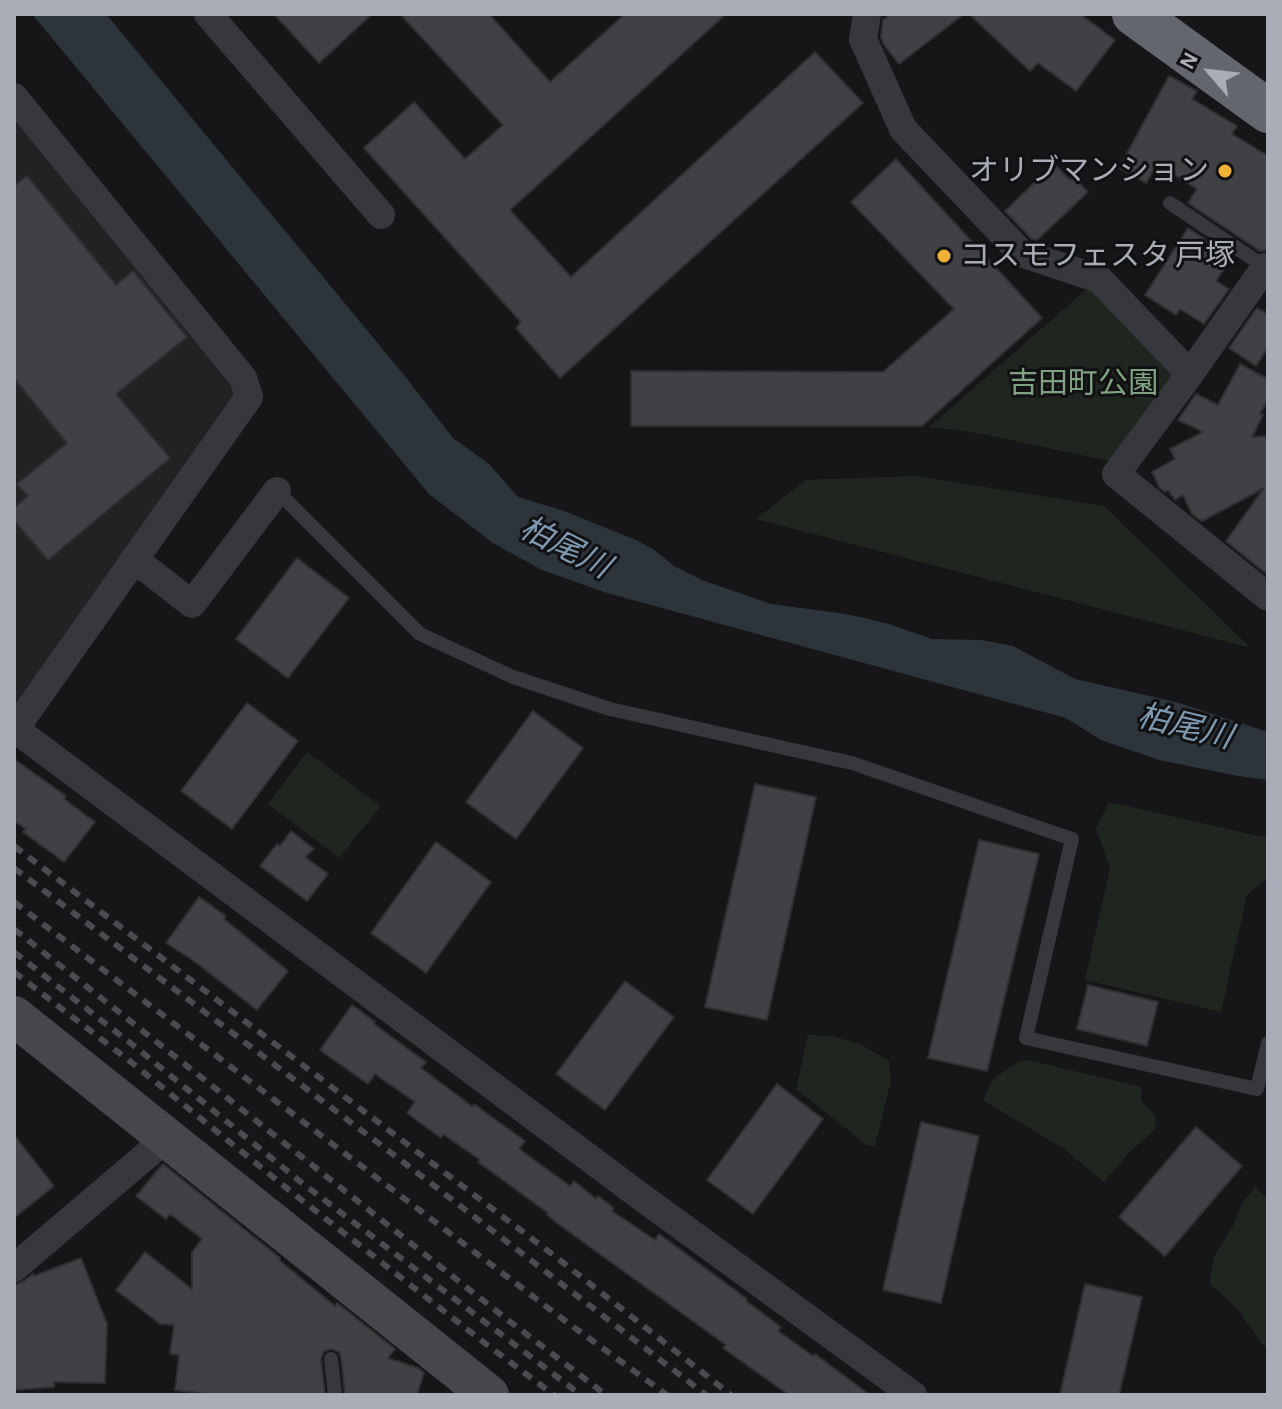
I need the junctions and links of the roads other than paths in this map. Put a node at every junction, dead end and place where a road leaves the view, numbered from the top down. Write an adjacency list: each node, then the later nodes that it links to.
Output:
1 (208, 14): 7 (street)
2 (867, 14): 9 (street)
3 (1134, 14): 5 (highway)
4 (14, 97): 11 (street)
5 (1268, 111)
6 (1170, 203): 8 (lane)
7 (381, 215)
8 (1266, 268): 9 (street)
9 (1190, 374): 12 (street)
10 (277, 491): 11 (street); 14 (lane)
11 (134, 559): 20 (street)
12 (1268, 597)
13 (14, 1016): 15 (street)
14 (1268, 1043)
15 (168, 1137): 16 (street); 19 (street)
16 (14, 1268)
17 (331, 1359): 18 (lane)
18 (335, 1395)
19 (489, 1395)
20 (913, 1395)

